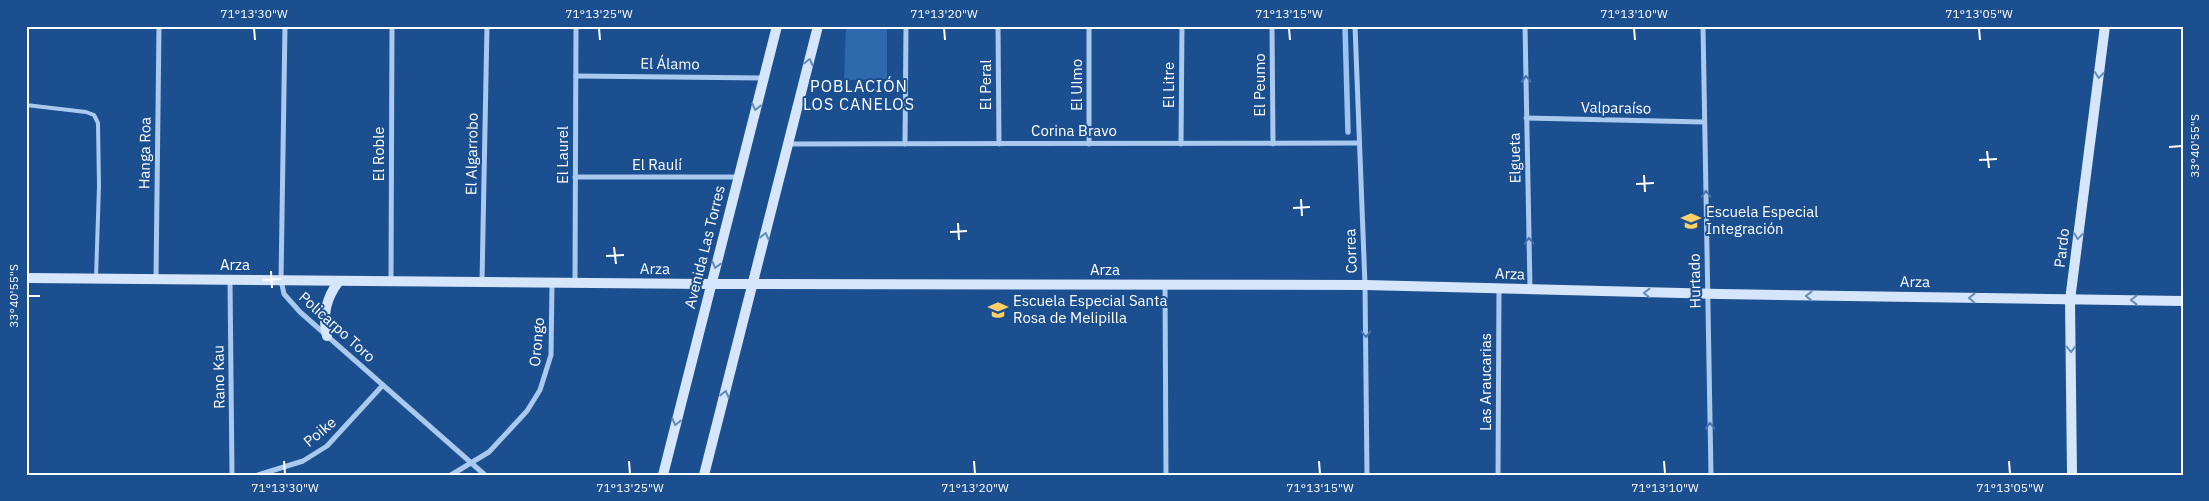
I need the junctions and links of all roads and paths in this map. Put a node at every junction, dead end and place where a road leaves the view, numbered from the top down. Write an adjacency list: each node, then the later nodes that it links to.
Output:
1 (159, 26): 33 (street, Hanga Roa)
2 (285, 26): 35 (street, Policarpo Toro)
3 (392, 26): 37 (street, El Roble)
4 (487, 26): 38 (street, El Algarrobo)
5 (576, 26): 17 (street, El Laurel)
6 (777, 26): 18 (street, Avenida Las Torres)
7 (818, 26): 22 (street, one-way to 7)
8 (906, 26): 23 (street)
9 (998, 26): 24 (street, El Peral)
10 (1089, 26): 25 (street, El Ulmo)
11 (1182, 26): 26 (street, El Litre)
12 (1272, 26): 27 (street, El Peumo)
13 (1355, 26): 28 (street, Correa)
14 (1525, 26): 20 (street, Elgueta, one-way to 14)
15 (1703, 26): 21 (street, Hurtado)
16 (2105, 26): 48 (street, Pardo, one-way to 48)
17 (576, 76): 18 (street, El Álamo); 29 (street, El Laurel)
18 (764, 78): 30 (street, Avenida Las Torres, one-way to 30)
19 (26, 104): 32 (lane)
20 (1526, 118): 21 (street, Valparaíso); 46 (street, Elgueta, one-way to 20)
21 (1704, 122): 47 (street, Hurtado, one-way to 21)
22 (788, 144): 23 (street, Corina Bravo); 42 (street, one-way to 22)
23 (905, 144): 24 (street, Corina Bravo)
24 (999, 144): 25 (street, Corina Bravo)
25 (1089, 144): 26 (street, Corina Bravo)
26 (1182, 144): 27 (street, Corina Bravo)
27 (1273, 144): 28 (street, Corina Bravo)
28 (1360, 144): 44 (street, Correa)
29 (575, 177): 30 (street, El Raulí); 40 (street, El Laurel)
30 (738, 177): 41 (street, Avenida Las Torres, one-way to 41)
31 (26, 278): 32 (street, Arza)
32 (96, 278): 33 (street, Arza)
33 (156, 279): 34 (street, Arza)
34 (230, 280): 35 (street, Arza); 53 (street, Rano Kau)
35 (281, 280): 36 (street, Arza); 50 (street, Policarpo Toro)
36 (339, 281): 37 (street, Arza); 50 (street)
37 (391, 281): 38 (street, Arza)
38 (482, 282): 39 (street, Arza)
39 (552, 283): 40 (street, Arza); 52 (street, Orongo)
40 (575, 283): 41 (street, Arza)
41 (711, 284): 42 (street, Arza); 57 (street, Avenida Las Torres, one-way to 57)
42 (752, 285): 43 (street, Arza); 58 (street, one-way to 42)
43 (1164, 285): 44 (street, Arza); 59 (street)
44 (1365, 285): 45 (street, Arza); 60 (street, Correa, one-way to 60)
45 (1499, 289): 46 (street, Arza); 61 (street, Las Araucarias)
46 (1530, 290): 47 (street, Arza, one-way to 46)
47 (1708, 294): 48 (street, Arza, one-way to 47); 62 (street, Hurtado, one-way to 47)
48 (2070, 300): 49 (street, Arza, one-way to 48); 63 (street, Pardo, one-way to 63)
49 (2183, 300)
50 (327, 336): 51 (street, Policarpo Toro)
51 (383, 385): 52 (street, Policarpo Toro); 54 (street, Poike)
52 (471, 462): 55 (street, Orongo); 56 (street, Policarpo Toro)
53 (232, 475)
54 (258, 475)
55 (451, 475)
56 (485, 475)
57 (663, 475)
58 (704, 475)
59 (1166, 475)
60 (1367, 475)
61 (1498, 475)
62 (1711, 475)
63 (2072, 475)

